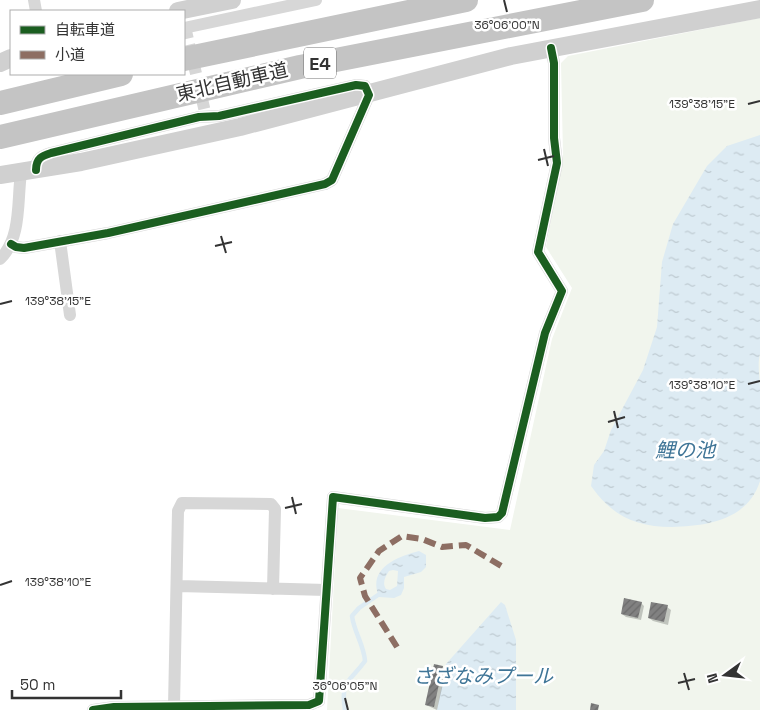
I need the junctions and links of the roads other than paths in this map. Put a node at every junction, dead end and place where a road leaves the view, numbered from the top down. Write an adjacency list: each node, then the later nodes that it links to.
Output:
1 (316, 0): 7 (street)
2 (466, 0): 9 (highway, 東北自動車道 / E4)
3 (642, 0): 13 (highway, 東北自動車道 / E4)
4 (227, 1): 6 (street)
5 (760, 9): 8 (street)
6 (183, 10)
7 (185, 28)
8 (551, 48): 11 (street); 22 (street)
9 (185, 59)
10 (117, 75): 12 (highway)
11 (369, 95): 14 (street); 16 (street)
12 (0, 103)
13 (0, 137)
14 (29, 171): 15 (street); 17 (street)
15 (0, 175)
16 (60, 241): 17 (street); 19 (street)
17 (11, 244): 18 (street)
18 (0, 258)
19 (70, 315)
20 (178, 586): 21 (street); 21 (street); 23 (street)
21 (273, 589): 22 (street)
22 (326, 590): 23 (street)
23 (174, 706): 24 (street)
24 (92, 710)

